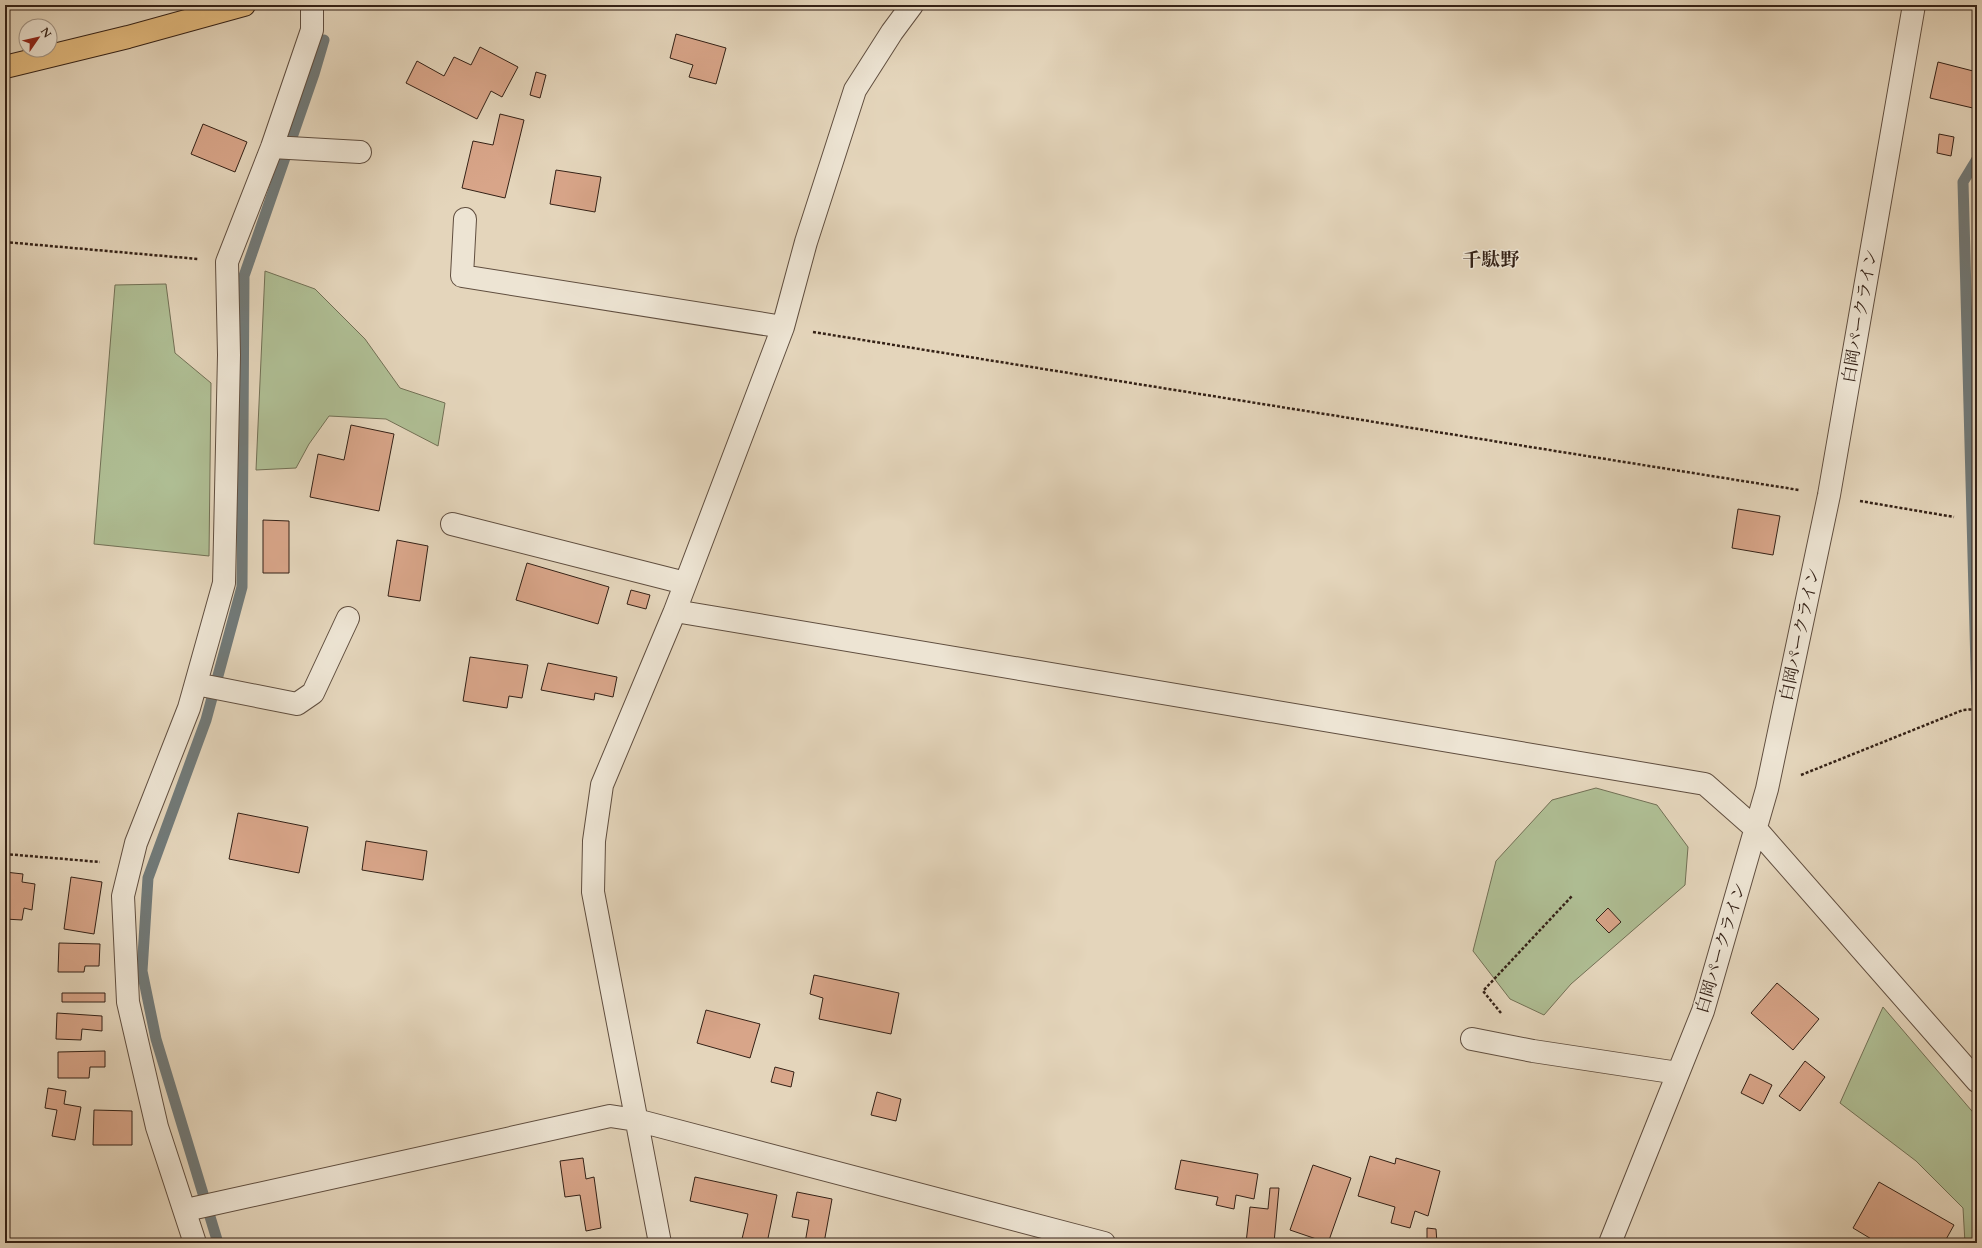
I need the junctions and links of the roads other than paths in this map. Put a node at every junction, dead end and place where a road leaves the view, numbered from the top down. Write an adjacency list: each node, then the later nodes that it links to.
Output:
1 (244, 5): 5 (main road)
2 (312, 5): 6 (street)
3 (912, 5): 9 (street)
4 (1914, 5): 15 (street, 白岡パークライン)
5 (5, 67)
6 (272, 147): 7 (street); 14 (street)
7 (360, 152)
8 (466, 218): 9 (street)
9 (783, 327): 11 (street)
10 (452, 524): 11 (street)
11 (685, 583): 12 (street)
12 (675, 611): 15 (street); 19 (street)
13 (348, 618): 14 (street)
14 (196, 684): 20 (street)
15 (1756, 829): 17 (street, 白岡パークライン); 18 (street)
16 (1472, 1039): 17 (street)
17 (1678, 1073): 24 (street, 白岡パークライン)
18 (1977, 1081)
19 (636, 1120): 20 (street); 22 (street); 23 (street)
20 (186, 1210): 21 (street)
21 (195, 1243)
22 (660, 1243)
23 (1104, 1243)
24 (1610, 1243)

